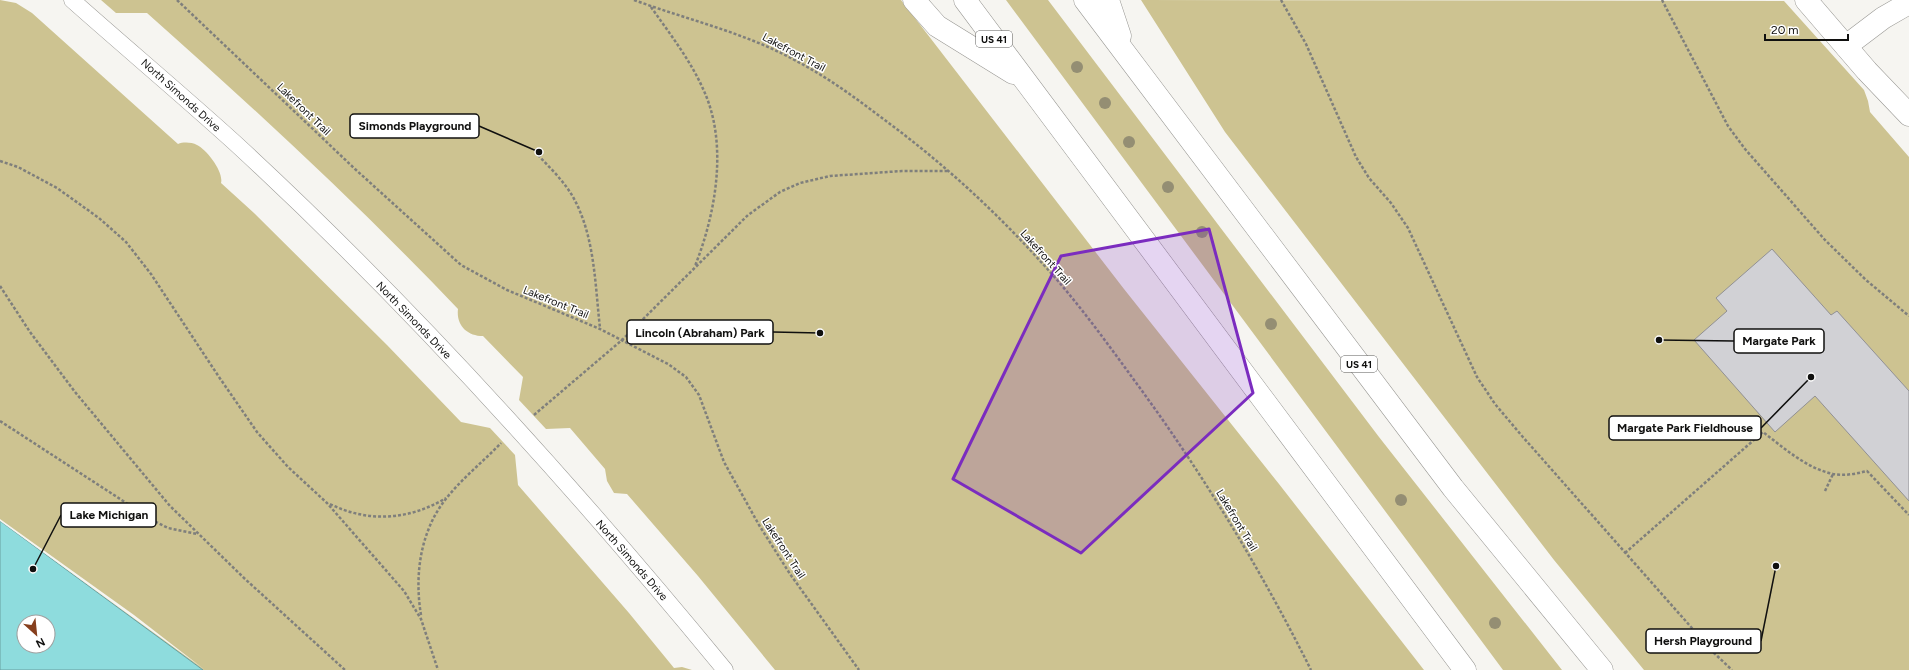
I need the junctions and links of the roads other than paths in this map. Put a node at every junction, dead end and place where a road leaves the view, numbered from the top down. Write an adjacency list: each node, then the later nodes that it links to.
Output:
1 (72, 0): 12 (lane, North Simonds Drive)
2 (914, 0): 10 (main road)
3 (965, 0): 10 (main road, US 41)
4 (1085, 0): 9 (main road, US 41)
5 (1108, 0): 9 (main road)
6 (1806, 0): 8 (main road)
7 (1909, 3): 8 (main road)
8 (1846, 46): 11 (main road)
9 (1124, 51): 14 (main road, US 41)
10 (1022, 79): 13 (main road, US 41)
11 (1909, 115)
12 (725, 670)
13 (1465, 670)
14 (1602, 670)

